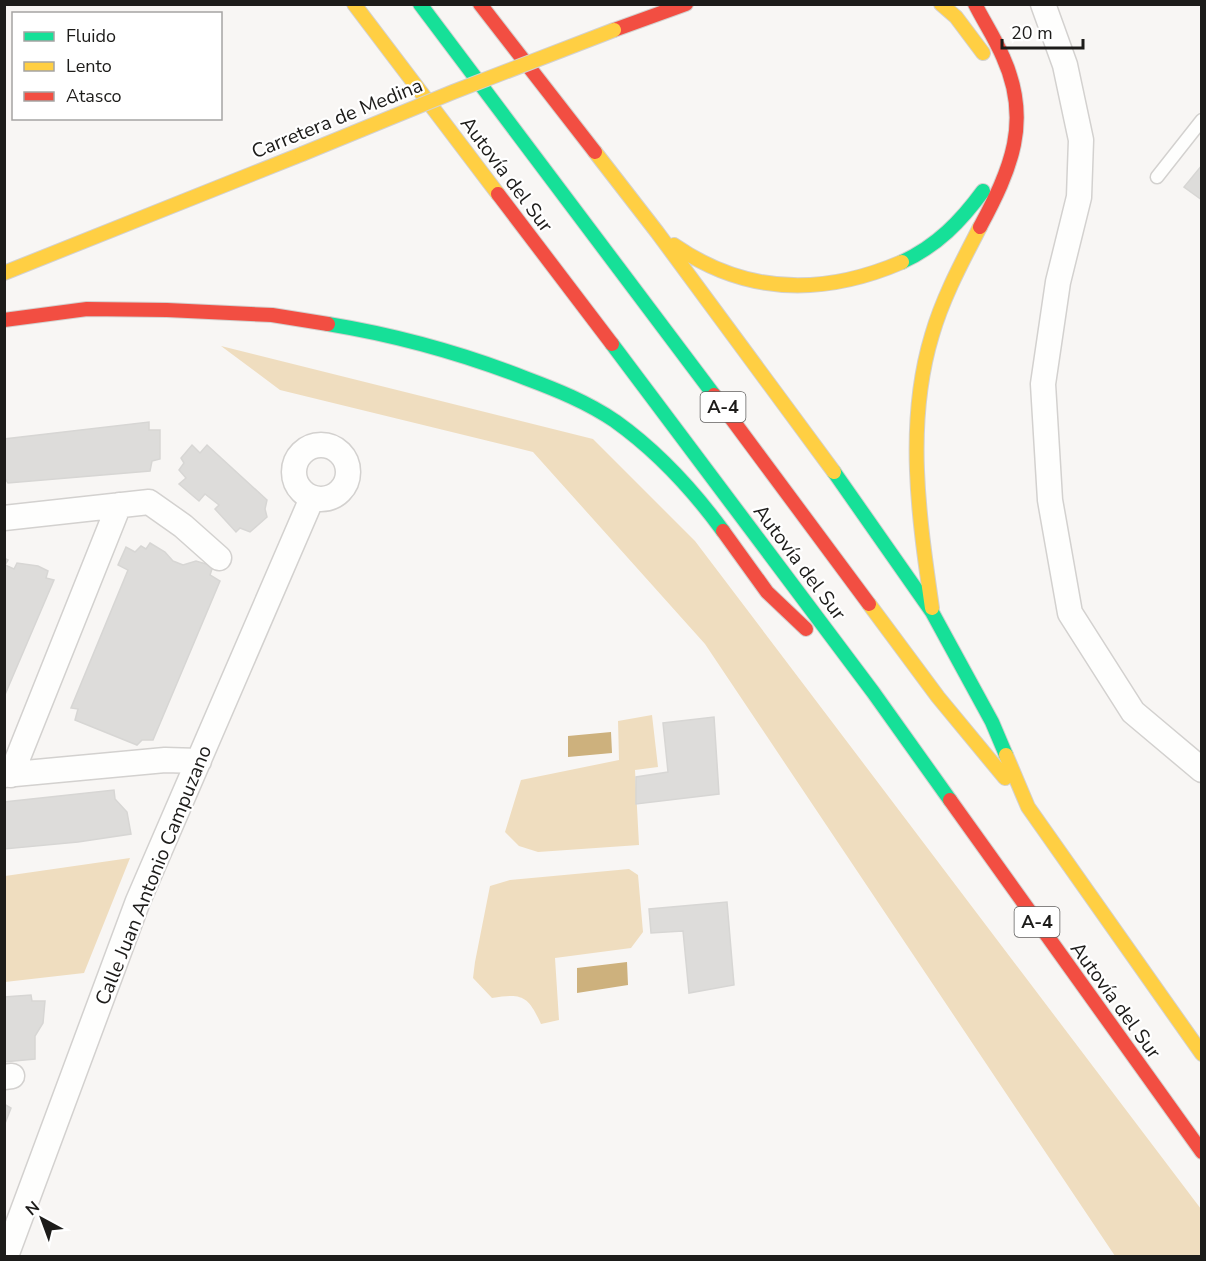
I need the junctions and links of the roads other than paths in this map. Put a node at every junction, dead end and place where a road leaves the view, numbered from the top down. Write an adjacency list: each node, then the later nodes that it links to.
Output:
1 (354, 4): 20 (main road, Autovía del Sur / A-4)
2 (420, 4): 24 (main road, Autovía del Sur / A-4)
3 (480, 4): 12 (main road)
4 (686, 4): 13 (main road, Carretera de Medina, bridge)
5 (941, 4): 8 (main road)
6 (975, 4): 19 (main road)
7 (1043, 4): 22 (street)
8 (993, 69)
9 (999, 88): 12 (main road)
10 (1202, 120): 11 (lane)
11 (1157, 177)
12 (657, 232): 19 (main road)
13 (4, 273)
14 (4, 320): 20 (main road)
15 (312, 498): 21 (street, Calle Juan Antonio Campuzano)
16 (119, 505): 17 (street); 18 (street); 23 (street)
17 (4, 518)
18 (219, 558)
19 (932, 612): 24 (main road)
20 (873, 692): 26 (main road, Autovía del Sur / A-4)
21 (199, 761): 23 (street); 27 (street, Calle Juan Antonio Campuzano)
22 (1202, 770)
23 (8, 775)
24 (1028, 807): 25 (main road, A-4)
25 (1202, 1054)
26 (1202, 1152)
27 (6, 1257)

